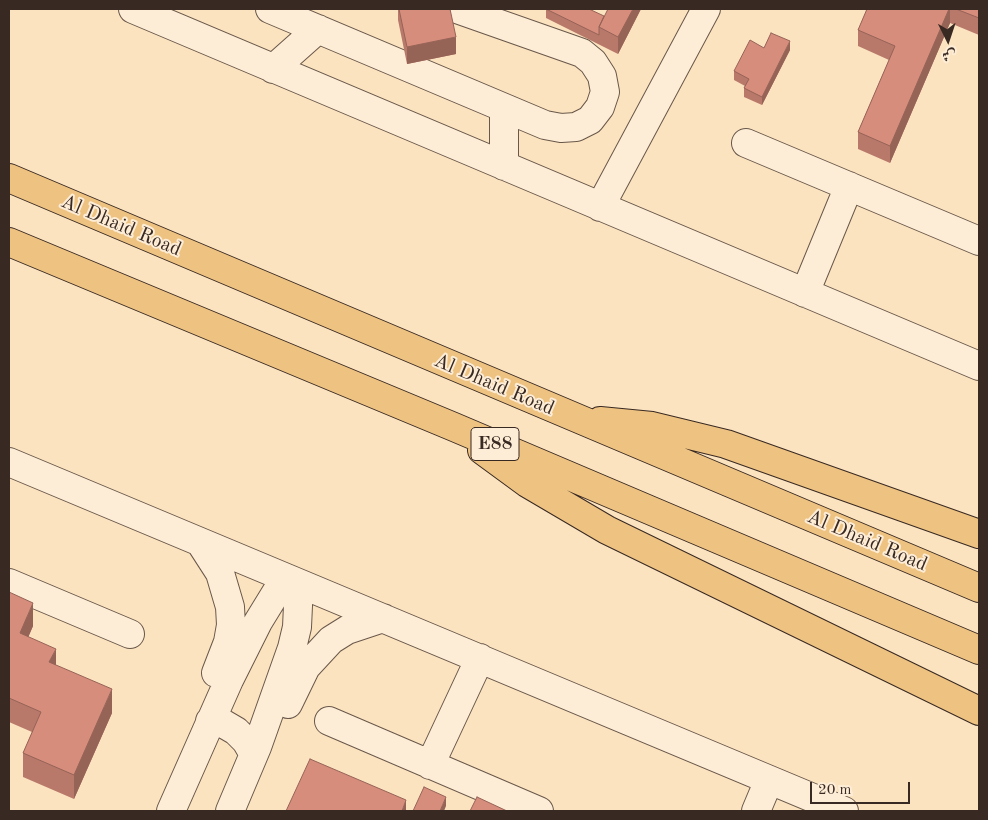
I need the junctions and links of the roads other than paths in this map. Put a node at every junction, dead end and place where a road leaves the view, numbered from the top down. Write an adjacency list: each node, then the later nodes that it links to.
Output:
1 (132, 9): 5 (street)
2 (270, 9): 6 (street)
3 (457, 9): 8 (street)
4 (706, 9): 13 (street)
5 (160, 14): 7 (street)
6 (318, 29): 7 (street); 8 (street)
7 (274, 70): 10 (street)
8 (504, 108): 10 (street)
9 (746, 143): 12 (street)
10 (504, 166): 13 (street)
11 (9, 178): 18 (highway, Al Dhaid Road / E88)
12 (849, 186): 14 (street); 16 (street)
13 (600, 207): 16 (street)
14 (979, 241)
15 (9, 242): 19 (highway, E88)
16 (805, 294): 17 (street)
17 (979, 366)
18 (576, 420): 21 (highway); 25 (highway, Al Dhaid Road / E88)
19 (454, 427): 28 (highway, E88); 30 (highway)
20 (9, 462): 22 (street)
21 (979, 534)
22 (200, 542): 23 (street); 32 (street)
23 (292, 581): 26 (street); 32 (street); 33 (street)
24 (9, 583): 27 (street)
25 (979, 588)
26 (383, 618): 29 (street); 33 (street)
27 (130, 634)
28 (979, 650)
29 (480, 658): 34 (street); 35 (street)
30 (979, 711)
31 (329, 721): 34 (street)
32 (208, 724): 33 (street); 36 (street)
33 (255, 750): 37 (street)
34 (430, 764): 38 (street)
35 (769, 780): 39 (street); 40 (street)
36 (171, 811)
37 (230, 811)
38 (539, 811)
39 (756, 811)
40 (844, 811)

